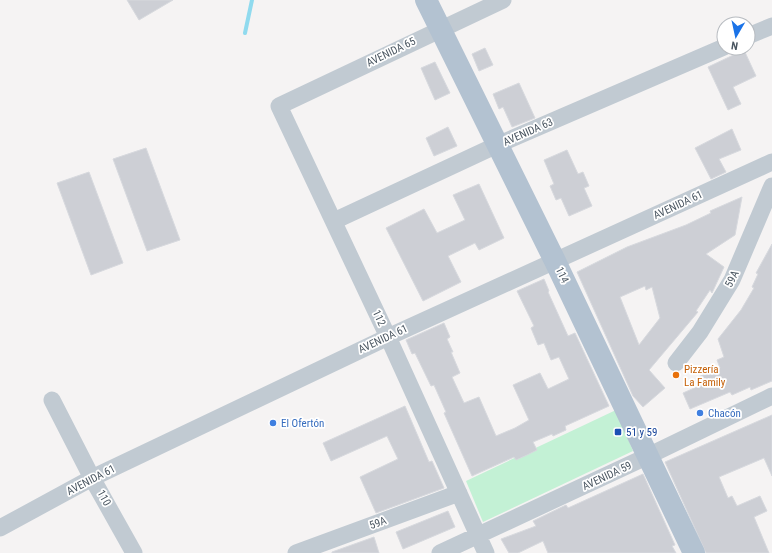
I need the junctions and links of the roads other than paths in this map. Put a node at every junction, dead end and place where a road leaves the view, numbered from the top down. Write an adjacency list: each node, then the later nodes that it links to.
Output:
1 (426, 0): 4 (main road, 114)
2 (503, 0): 4 (street, AVENIDA 65)
3 (772, 26): 5 (street)
4 (439, 29): 7 (street, AVENIDA 65); 8 (main road, 114)
5 (756, 33)
6 (716, 50): 8 (street, AVENIDA 63)
7 (279, 106): 11 (street, 112)
8 (497, 145): 11 (street, AVENIDA 63); 12 (main road, 114)
9 (772, 162): 12 (street, AVENIDA 61)
10 (772, 186): 14 (street, 59A)
11 (334, 221): 13 (street, 112)
12 (555, 261): 13 (street, AVENIDA 61); 17 (main road, 114)
13 (388, 337): 18 (street, AVENIDA 61); 19 (street, 112)
14 (676, 363)
15 (772, 396): 17 (street, AVENIDA 59)
16 (52, 400): 18 (street, 110)
17 (648, 456): 21 (street, AVENIDA 59); 26 (main road, 114)
18 (92, 478): 20 (street, AVENIDA 61); 22 (street, 110)
19 (459, 492): 21 (street, 112); 23 (street, 59A)
20 (0, 528)
21 (478, 536): 24 (street, AVENIDA 59); 25 (street, 112)
22 (134, 553)
23 (296, 553)
24 (440, 553)
25 (486, 553)
26 (694, 553)

